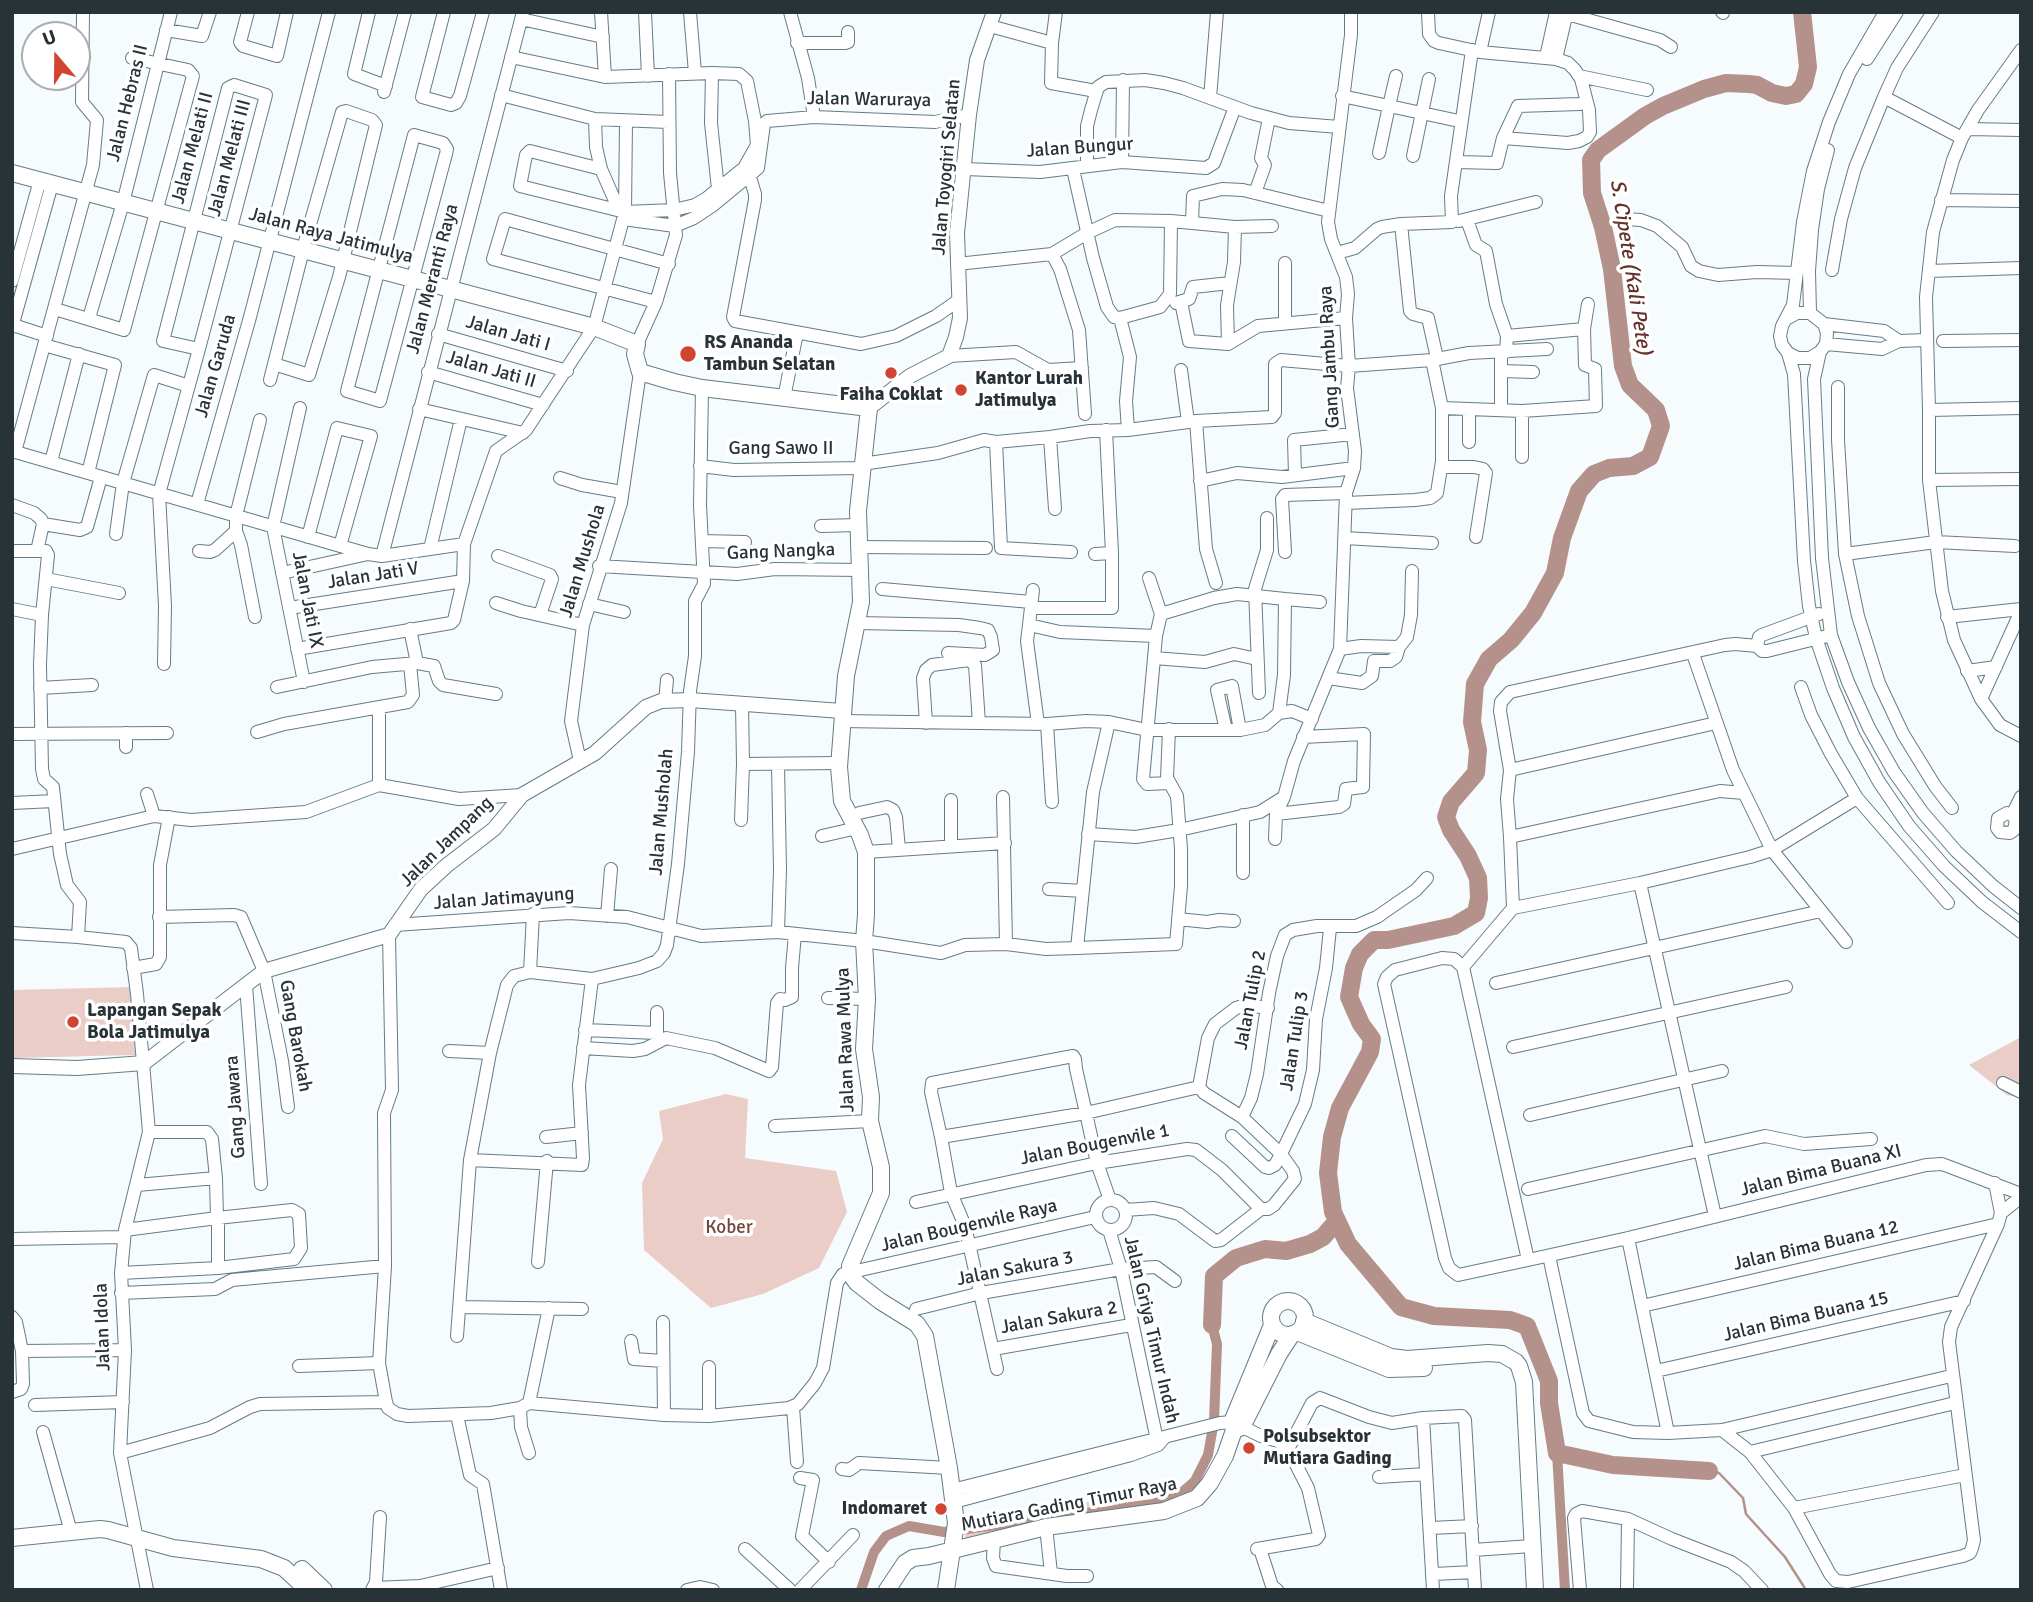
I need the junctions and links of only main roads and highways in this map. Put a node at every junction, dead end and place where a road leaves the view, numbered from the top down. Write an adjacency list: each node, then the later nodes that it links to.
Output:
1 (12, 173): 2 (main road, Jalan Raya Jatimulya)
2 (869, 408): 7 (main road, Jalan Rawa Mulya)
3 (1272, 1325): 4 (main road); 4 (main road); 5 (main road)
4 (1298, 1329): 5 (main road); 13 (main road)
5 (1232, 1426): 7 (main road, Mutiara Gading Timur Raya)
6 (12, 1538): 8 (main road)
7 (954, 1545): 11 (main road, Mutiara Gading Timur Raya); 12 (main road)
8 (218, 1552): 9 (main road); 10 (main road)
9 (308, 1590)
10 (324, 1590)
11 (887, 1590)
12 (946, 1590)
13 (1535, 1590)

